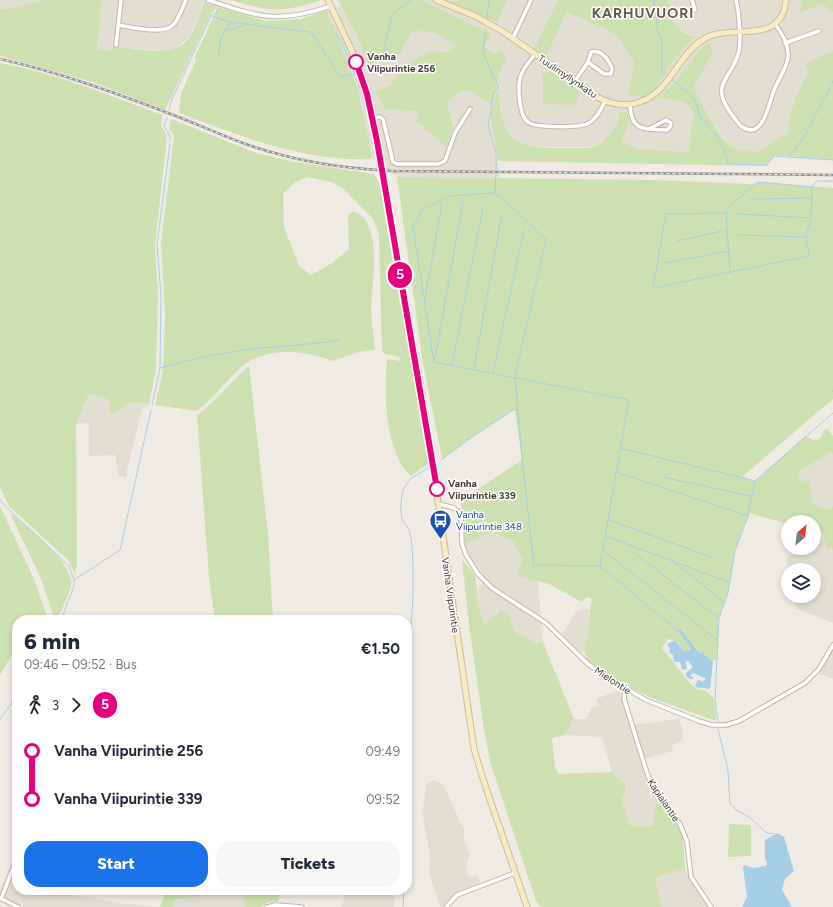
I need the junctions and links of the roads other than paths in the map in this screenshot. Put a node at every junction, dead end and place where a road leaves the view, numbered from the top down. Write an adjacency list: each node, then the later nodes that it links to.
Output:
1 (121, 0): 13 (street)
2 (186, 0): 13 (street)
3 (208, 0): 10 (street)
4 (328, 0): 10 (street, Vanha Viipurintie)
5 (436, 0): 16 (street, Tuulimyllynkatu)
6 (531, 0): 16 (street)
7 (692, 0): 11 (street)
8 (736, 0): 15 (street)
9 (786, 0): 12 (street)
10 (331, 6): 25 (street, Vanha Viipurintie)
11 (695, 10)
12 (775, 24): 15 (street, Tuulimyllynkatu); 17 (street)
13 (118, 25): 18 (street)
14 (820, 31): 17 (street)
15 (738, 32): 17 (street); 23 (street, Tuulimyllynkatu)
16 (513, 38): 19 (street, Tuulimyllynkatu)
17 (786, 43)
18 (116, 45)
19 (535, 54): 21 (street, Tuulimyllynkatu); 22 (street)
20 (588, 62): 20 (street); 21 (street)
21 (574, 81): 22 (street, Tuulimyllynkatu)
22 (605, 101): 23 (street, Tuulimyllynkatu)
23 (630, 105): 26 (street)
24 (470, 108): 25 (street)
25 (373, 118): 27 (street, Vanha Viipurintie)
26 (648, 129): 26 (street)
27 (439, 504): 29 (street, Mielontie); 31 (street, Vanha Viipurintie)
28 (833, 645): 29 (street, Mielontie)
29 (625, 689): 38 (street, Kapialantie)
30 (12, 870): 32 (street)
31 (515, 873): 36 (street); 37 (street, Vanha Viipurintie)
32 (1, 898): 33 (street)
33 (18, 907)
34 (267, 907): 35 (street)
35 (302, 907)
36 (446, 907)
37 (527, 907)
38 (711, 907)

